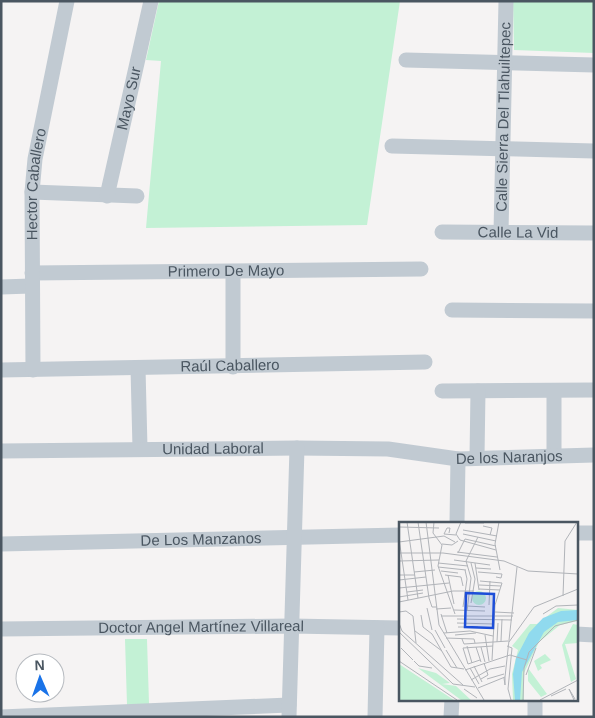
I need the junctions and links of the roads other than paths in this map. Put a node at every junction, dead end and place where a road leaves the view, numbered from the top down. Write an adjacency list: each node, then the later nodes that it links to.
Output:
1 (67, 1): 10 (street, Hector Caballero)
2 (151, 1): 11 (street, Mayo Sur)
3 (506, 1): 5 (street, Calle Sierra Del Tlahuiltepec)
4 (406, 60): 5 (street)
5 (504, 62): 6 (street); 8 (street, Calle Sierra Del Tlahuiltepec)
6 (594, 64)
7 (392, 146): 8 (street)
8 (501, 148): 9 (street); 14 (street, Calle Sierra Del Tlahuiltepec)
9 (594, 151)
10 (32, 192): 11 (street); 18 (street, Hector Caballero)
11 (107, 196): 12 (street)
12 (137, 196)
13 (442, 232): 14 (street, Calle La Vid)
14 (501, 232): 15 (street, Calle La Vid)
15 (594, 233)
16 (421, 269): 17 (street, Primero De Mayo)
17 (233, 272): 18 (street, Primero De Mayo); 23 (street)
18 (31, 280): 19 (street, Primero De Mayo); 26 (street, Hector Caballero)
19 (1, 288)
20 (452, 310): 21 (street)
21 (594, 311)
22 (425, 362): 23 (street, Raúl Caballero)
23 (233, 367): 24 (street, Raúl Caballero)
24 (138, 368): 26 (street, Raúl Caballero); 31 (street)
25 (1, 370): 26 (street, Raúl Caballero)
26 (33, 370)
27 (594, 390): 30 (street)
28 (442, 391): 29 (street)
29 (478, 391): 30 (street); 37 (street)
30 (554, 391): 35 (street)
31 (140, 448): 32 (street, Unidad Laboral); 33 (street, Unidad Laboral)
32 (297, 448): 34 (street, Unidad Laboral); 43 (street)
33 (1, 451)
34 (424, 455): 38 (street, De los Naranjos)
35 (554, 455): 36 (street, De los Naranjos); 37 (street, De los Naranjos)
36 (594, 455)
37 (477, 457): 38 (street, De los Naranjos)
38 (458, 459): 39 (street)
39 (457, 522)
40 (594, 533): 41 (street)
41 (578, 534)
42 (399, 535): 43 (street, De Los Manzanos)
43 (294, 537): 44 (street, De Los Manzanos); 45 (street)
44 (1, 544)
45 (290, 626): 46 (street, Doctor Angel Martínez Villareal); 48 (street, Doctor Angel Martínez Villareal); 53 (street)
46 (377, 628): 47 (street, Doctor Angel Martínez Villareal); 55 (street)
47 (399, 628)
48 (1, 629)
49 (578, 634): 50 (street)
50 (594, 634)
51 (452, 700): 56 (street)
52 (536, 700): 57 (street)
53 (289, 711): 54 (street)
54 (1, 717)
55 (375, 717)
56 (451, 717)
57 (535, 717)

